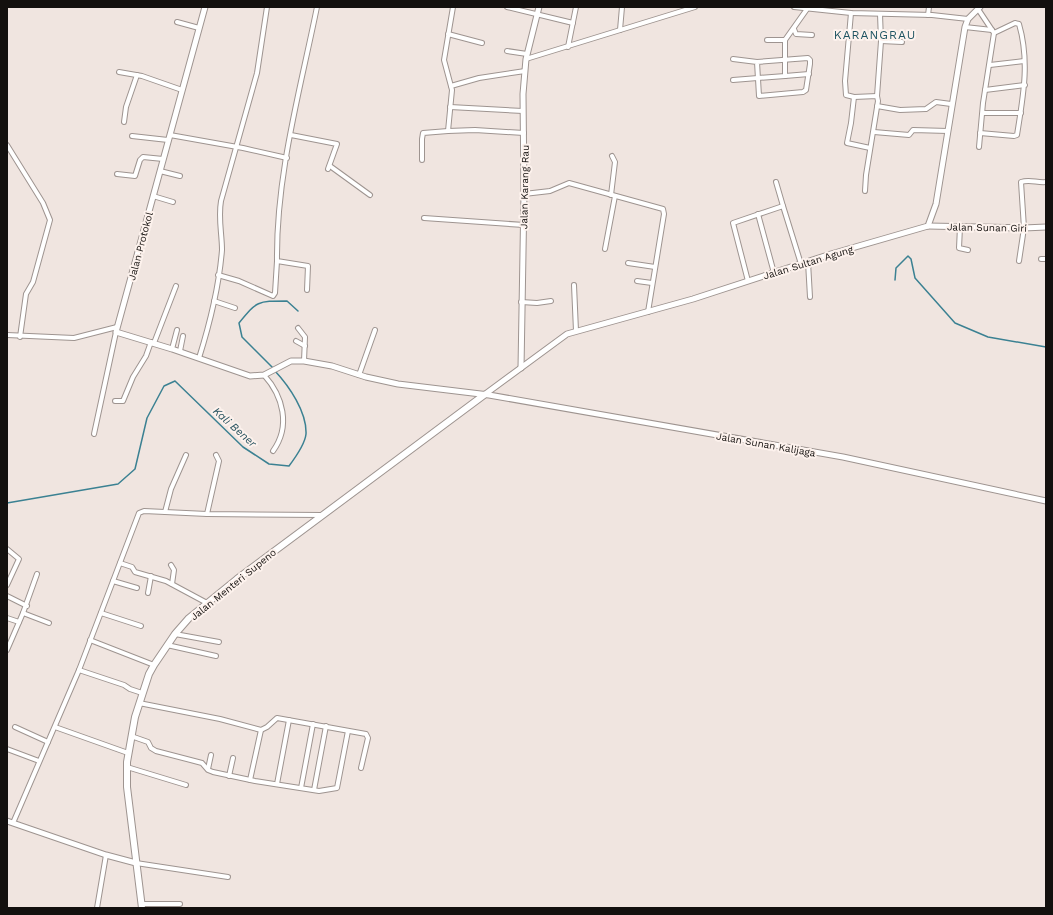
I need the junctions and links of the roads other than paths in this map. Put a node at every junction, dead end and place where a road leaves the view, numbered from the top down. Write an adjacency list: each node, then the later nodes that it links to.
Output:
1 (205, 7): 23 (street, Jalan Protokol)
2 (268, 7): 71 (street)
3 (317, 7): 67 (street)
4 (453, 7): 27 (street)
5 (507, 7): 16 (street)
6 (539, 7): 16 (street, Jalan Karang Rau)
7 (576, 7): 21 (street)
8 (622, 7): 25 (street)
9 (695, 7): 25 (street)
10 (794, 7): 13 (street)
11 (929, 7): 18 (street)
12 (979, 8): 19 (street); 26 (street)
13 (807, 9): 14 (street); 24 (street)
14 (828, 9): 15 (street)
15 (851, 13): 17 (street); 54 (street)
16 (538, 14): 21 (street); 36 (street, Jalan Karang Rau)
17 (880, 14): 18 (street); 31 (street)
18 (928, 15): 19 (street)
19 (968, 19): 22 (street)
20 (177, 22): 23 (street)
21 (573, 23): 34 (street)
22 (965, 27): 26 (street); 55 (street)
23 (199, 28): 51 (street, Jalan Protokol)
24 (794, 29): 28 (street); 30 (street)
25 (620, 30): 34 (street)
26 (993, 31): 39 (street); 41 (street)
27 (448, 34): 33 (street); 50 (street)
28 (812, 36)
29 (767, 40): 30 (street)
30 (786, 40): 38 (street)
31 (881, 41): 32 (street); 53 (street)
32 (902, 42)
33 (482, 43)
34 (568, 47): 36 (street)
35 (507, 51): 36 (street)
36 (527, 56): 42 (street, Jalan Karang Rau)
37 (733, 59): 40 (street)
38 (785, 59): 40 (street); 44 (street); 46 (street)
39 (1024, 61): 41 (street); 49 (street)
40 (757, 62): 47 (street)
41 (990, 65): 52 (street)
42 (525, 71): 50 (street); 58 (street, Jalan Karang Rau)
43 (119, 72): 45 (street)
44 (809, 74): 46 (street); 47 (street)
45 (137, 75): 51 (street); 61 (street)
46 (785, 76): 47 (street)
47 (758, 78): 48 (street)
48 (733, 80)
49 (1025, 85): 52 (street); 60 (street)
50 (451, 86): 57 (street)
51 (182, 90): 69 (street, Jalan Protokol)
52 (985, 90): 59 (street)
53 (877, 96): 54 (street); 56 (street)
54 (854, 97): 73 (street)
55 (951, 104): 56 (street); 63 (street)
56 (877, 106): 64 (street)
57 (450, 107): 58 (street); 62 (street)
58 (523, 111): 65 (street, Jalan Karang Rau)
59 (982, 113): 60 (street); 66 (street)
60 (1021, 113): 66 (street)
61 (124, 122)
62 (448, 131): 65 (street); 77 (street)
63 (948, 131): 64 (street); 93 (street)
64 (874, 132): 73 (street)
65 (524, 133): 84 (street, Jalan Karang Rau)
66 (980, 133): 72 (street)
67 (291, 135): 75 (street); 85 (street)
68 (132, 136): 69 (street)
69 (169, 138): 71 (street); 76 (street, Jalan Protokol)
70 (7, 145): 126 (street)
71 (237, 147): 75 (street); 106 (street)
72 (979, 147)
73 (870, 148): 83 (street)
74 (612, 156): 86 (street)
75 (286, 158): 99 (street)
76 (163, 160): 78 (street, Jalan Protokol); 79 (street)
77 (422, 160)
78 (160, 171): 80 (street); 87 (street, Jalan Protokol)
79 (117, 174)
80 (180, 176)
81 (776, 182): 89 (street)
82 (1046, 182): 96 (street)
83 (866, 191)
84 (524, 194): 86 (street); 92 (street, Jalan Karang Rau)
85 (370, 195)
86 (613, 195): 97 (street); 104 (street)
87 (153, 196): 88 (street); 120 (street, Jalan Protokol)
88 (173, 202)
89 (783, 206): 90 (street); 103 (street)
90 (758, 214): 105 (street); 108 (street)
91 (424, 218): 92 (street)
92 (524, 225): 116 (street, Jalan Karang Rau)
93 (928, 226): 94 (street, Jalan Sunan Giri); 101 (street, Jalan Sultan Agung)
94 (960, 227): 96 (street, Jalan Sunan Giri); 98 (street)
95 (1046, 227): 96 (street, Jalan Sunan Giri)
96 (1024, 228): 100 (street)
97 (605, 249)
98 (968, 250)
99 (277, 261): 106 (street); 112 (street)
100 (1019, 261)
101 (808, 262): 103 (street, Jalan Sultan Agung); 113 (street)
102 (628, 263): 104 (street)
103 (800, 264): 105 (street, Jalan Sultan Agung)
104 (655, 266): 109 (street)
105 (774, 273): 108 (street, Jalan Sultan Agung)
106 (218, 275): 114 (street)
107 (637, 281): 109 (street)
108 (748, 281): 118 (street, Jalan Sultan Agung)
109 (652, 283): 118 (street)
110 (574, 285): 123 (street)
111 (176, 286): 128 (street)
112 (307, 290)
113 (810, 296)
114 (214, 301): 117 (street); 132 (street)
115 (551, 301): 116 (street)
116 (521, 302): 134 (street, Jalan Karang Rau)
117 (235, 308)
118 (648, 312): 123 (street, Jalan Sultan Agung)
119 (298, 328): 129 (street)
120 (116, 330): 126 (street); 128 (street); 139 (street)
121 (176, 330): 130 (street)
122 (375, 330): 136 (street)
123 (576, 331): 134 (street, Jalan Sultan Agung)
124 (7, 335): 126 (street)
125 (183, 336): 131 (street)
126 (20, 337)
127 (296, 341): 129 (street)
128 (153, 342): 130 (street); 138 (street)
129 (305, 346): 133 (street)
130 (172, 349): 131 (street)
131 (180, 351): 132 (street)
132 (199, 358): 135 (street)
133 (304, 361): 135 (street, Jalan Sunan Kalijaga); 136 (street, Jalan Sunan Kalijaga)
134 (521, 368): 137 (street, Jalan Sultan Agung)
135 (265, 374): 140 (street)
136 (359, 375): 137 (street, Jalan Sunan Kalijaga)
137 (484, 394): 143 (street, Jalan Sunan Kalijaga); 146 (main road, Jalan Menteri Supeno)
138 (115, 401)
139 (94, 434)
140 (273, 451)
141 (186, 455): 144 (street)
142 (216, 455): 145 (street)
143 (1046, 501)
144 (165, 512): 145 (street); 148 (street)
145 (207, 514): 146 (street)
146 (322, 515): 158 (main road, Jalan Menteri Supeno)
147 (7, 549): 154 (street)
148 (120, 563): 151 (street); 152 (street)
149 (171, 565): 153 (street)
150 (37, 574): 159 (street)
151 (151, 576): 153 (street); 156 (street)
152 (113, 581): 155 (street); 160 (street)
153 (172, 584): 158 (street)
154 (7, 585)
155 (137, 588)
156 (148, 592)
157 (7, 596): 159 (street)
158 (207, 603): 166 (main road, Jalan Menteri Supeno)
159 (27, 606): 161 (street)
160 (101, 613): 165 (street); 167 (street)
161 (23, 614): 163 (street); 164 (street)
162 (7, 618): 163 (street)
163 (19, 622): 170 (street)
164 (49, 623)
165 (142, 626)
166 (175, 634): 168 (street); 169 (main road, Jalan Menteri Supeno)
167 (90, 640): 172 (street); 173 (street)
168 (219, 642)
169 (167, 645): 171 (street); 172 (main road, Jalan Menteri Supeno)
170 (7, 650)
171 (216, 656)
172 (154, 665): 174 (main road, Jalan Menteri Supeno)
173 (79, 670): 174 (street); 180 (street)
174 (142, 693): 175 (main road, Jalan Menteri Supeno)
175 (138, 703): 181 (street); 183 (main road, Jalan Menteri Supeno)
176 (289, 720): 177 (street); 181 (street); 195 (street)
177 (313, 724): 178 (street); 197 (street)
178 (326, 726): 182 (street); 198 (street)
179 (14, 727): 184 (street)
180 (55, 727): 184 (street); 186 (street)
181 (261, 730): 194 (street)
182 (348, 731): 191 (street); 198 (street)
183 (130, 736): 186 (main road, Jalan Menteri Supeno); 192 (street)
184 (48, 742): 189 (street)
185 (7, 749): 189 (street)
186 (128, 753): 190 (main road, Jalan Menteri Supeno)
187 (211, 755): 192 (street)
188 (234, 758): 193 (street)
189 (39, 761): 200 (street)
190 (127, 768): 196 (street); 202 (main road, Jalan Menteri Supeno)
191 (361, 768)
192 (208, 769): 193 (street)
193 (229, 776): 194 (street)
194 (250, 780): 195 (street)
195 (277, 784): 197 (street)
196 (186, 785)
197 (301, 788): 198 (street)
198 (314, 790)
199 (7, 821): 200 (street)
200 (13, 823): 201 (street)
201 (106, 855): 202 (street); 206 (street)
202 (136, 863): 203 (street); 205 (main road, Jalan Menteri Supeno)
203 (228, 877)
204 (180, 904): 205 (street)
205 (142, 906)
206 (97, 908)

